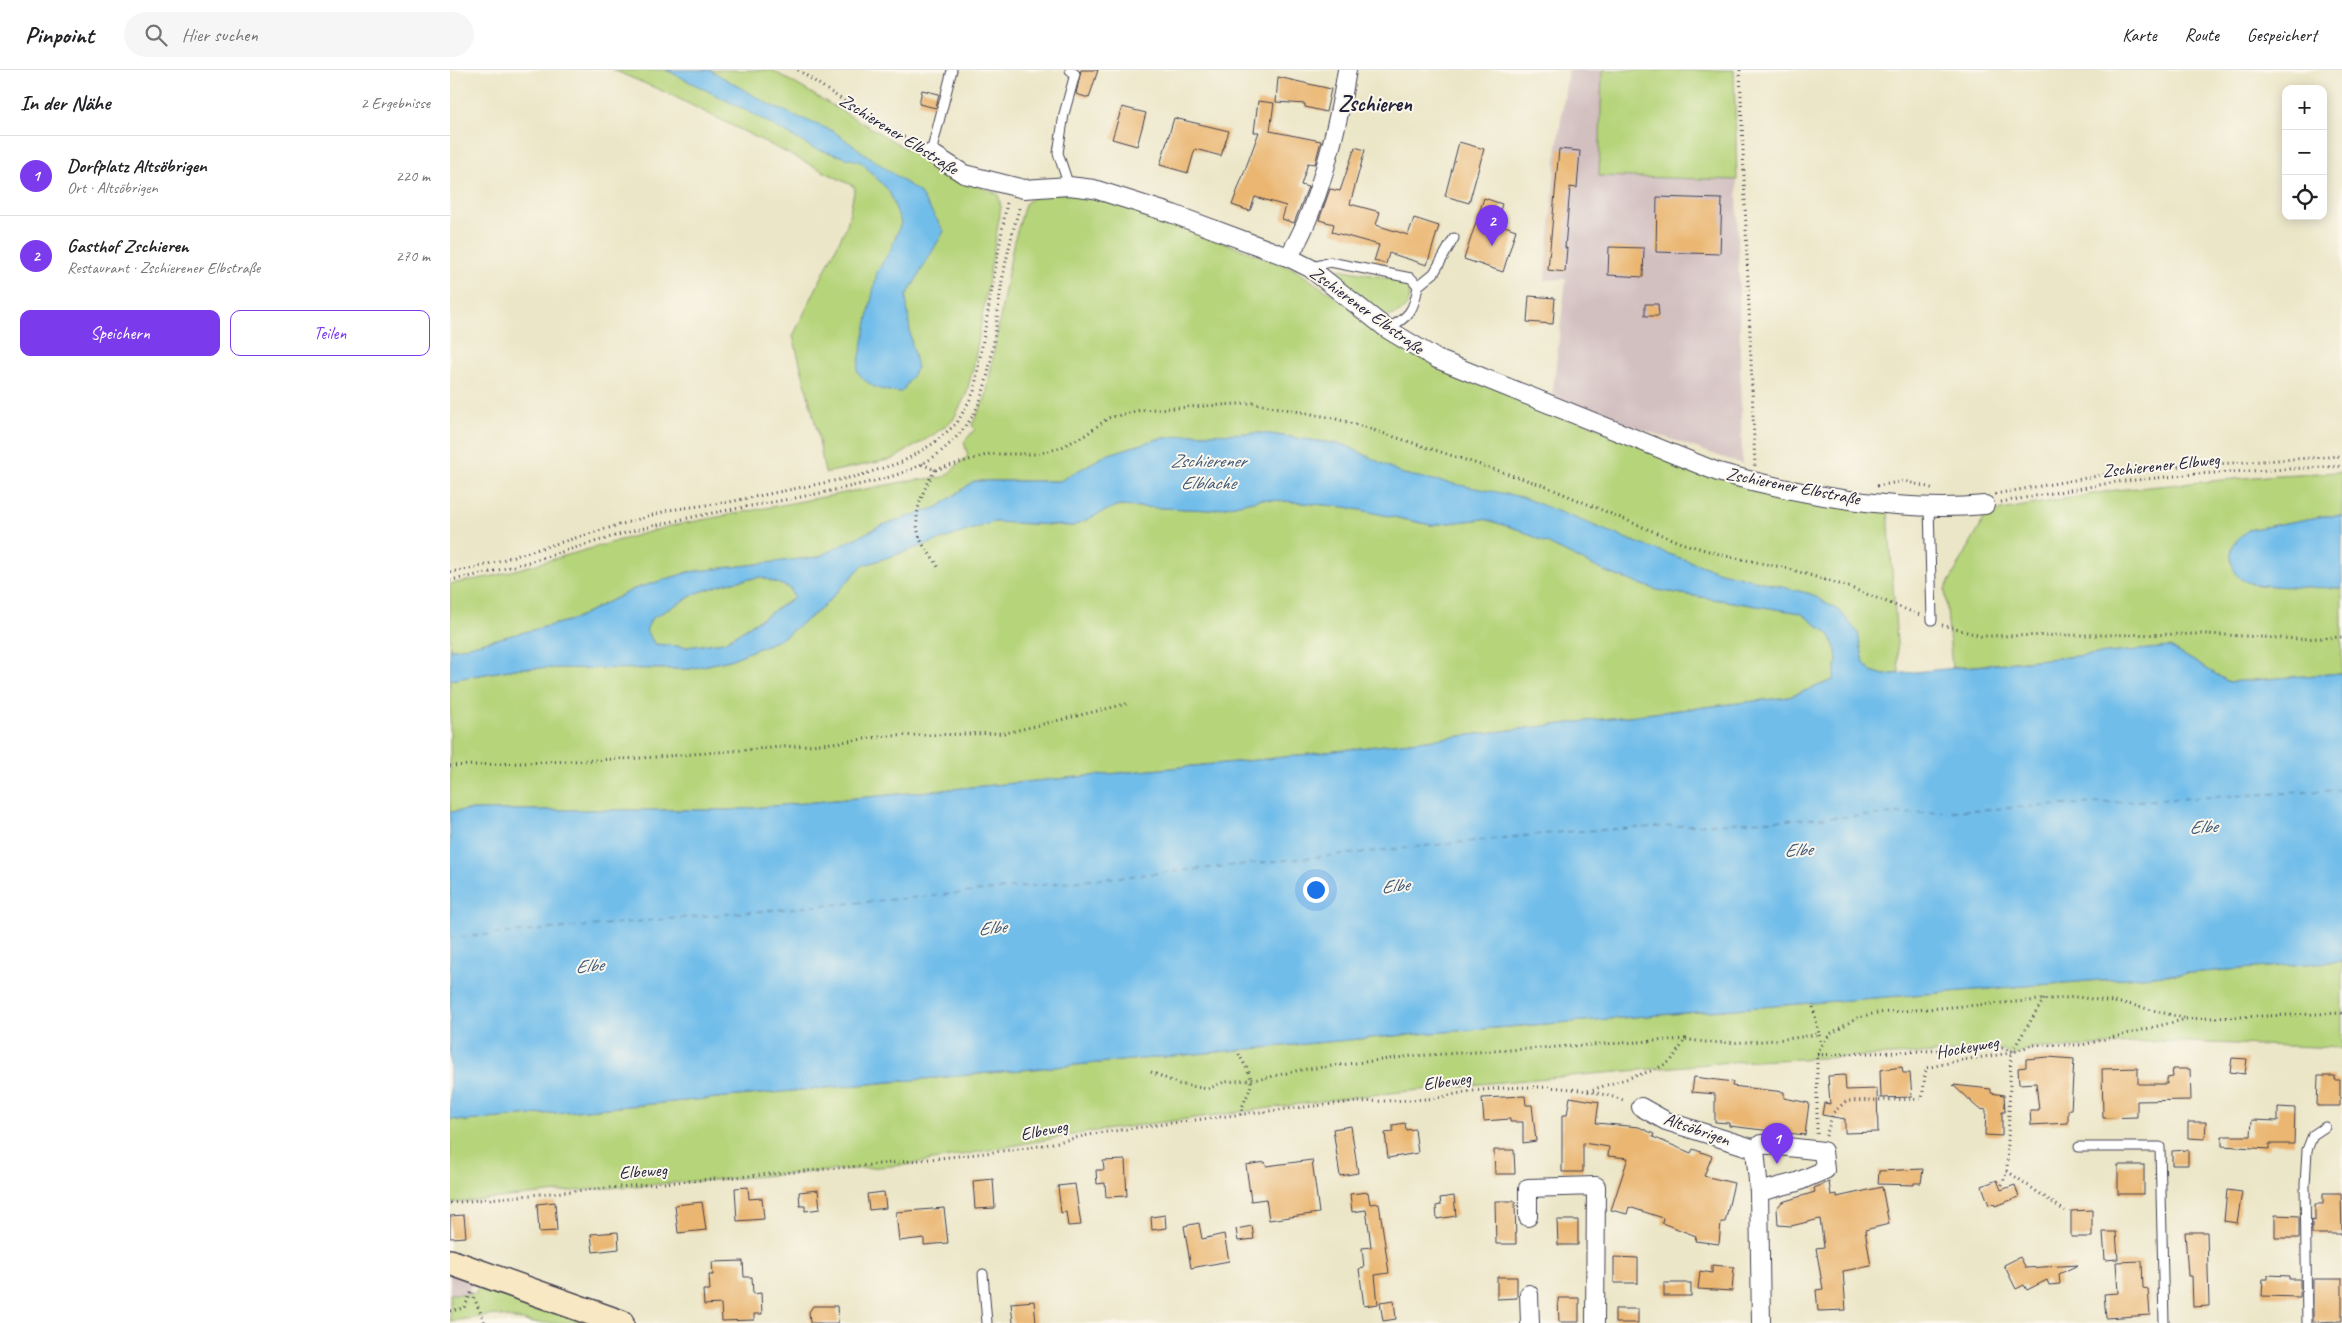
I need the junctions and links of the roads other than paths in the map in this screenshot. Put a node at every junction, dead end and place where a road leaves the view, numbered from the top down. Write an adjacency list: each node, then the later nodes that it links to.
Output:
1 (952, 70): 4 (lane)
2 (1070, 70): 5 (lane)
3 (1347, 70): 7 (street)
4 (931, 153): 5 (street, Zschierener Elbstraße)
5 (1069, 186): 7 (street, Zschierener Elbstraße)
6 (1454, 238): 9 (lane)
7 (1288, 257): 8 (street, Zschierener Elbstraße)
8 (1310, 268): 9 (lane); 10 (street, Zschierener Elbstraße)
9 (1418, 286): 10 (lane)
10 (1387, 329): 12 (street, Zschierener Elbstraße)
11 (1986, 500): 12 (street, Zschierener Elbstraße)
12 (1929, 507): 13 (lane)
13 (1932, 620)
14 (1641, 1107): 17 (street, Altsöbrigen)
15 (2325, 1127): 29 (lane)
16 (2079, 1147): 28 (lane)
17 (1755, 1149): 18 (street); 18 (street, Altsöbrigen)
18 (1759, 1192): 27 (street)
19 (1528, 1217): 26 (street)
20 (450, 1262): 23 (street)
21 (983, 1274): 24 (lane)
22 (1529, 1294): 25 (street)
23 (617, 1322)
24 (987, 1323)
25 (1530, 1323)
26 (1595, 1323)
27 (1761, 1323)
28 (2164, 1323)
29 (2307, 1323)

